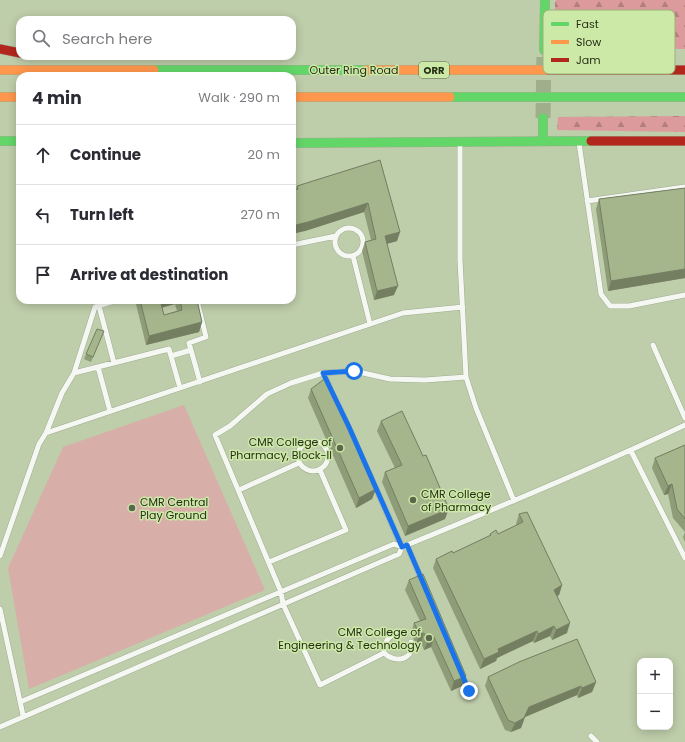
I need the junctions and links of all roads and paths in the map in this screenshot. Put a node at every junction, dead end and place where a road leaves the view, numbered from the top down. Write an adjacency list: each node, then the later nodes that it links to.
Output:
1 (545, 0): 2 (main road)
2 (545, 10)
3 (0, 49): 4 (main road)
4 (16, 53)
5 (43, 61): 7 (main road)
6 (0, 70): 7 (main road, Outer Ring Road / ORR)
7 (73, 70): 8 (main road, Outer Ring Road / ORR)
8 (543, 70)
9 (0, 96): 10 (main road)
10 (16, 97)
11 (296, 97): 12 (main road)
12 (685, 97)
13 (543, 118): 14 (main road)
14 (543, 140): 15 (main road); 20 (main road)
15 (578, 140): 18 (main road); 22 (lane)
16 (0, 141): 17 (main road)
17 (16, 141)
18 (685, 141)
19 (296, 142): 20 (main road)
20 (460, 142): 30 (lane)
21 (685, 187): 22 (lane)
22 (587, 201): 26 (lane)
23 (336, 236): 24 (lane); 25 (lane); 25 (lane)
24 (296, 244)
25 (353, 256): 31 (lane)
26 (685, 295)
27 (105, 304): 29 (lane)
28 (198, 304): 33 (lane)
29 (99, 306): 35 (lane); 37 (lane)
30 (463, 307): 31 (lane); 39 (lane)
31 (370, 324): 40 (lane)
32 (653, 344): 45 (lane)
33 (191, 350): 34 (lane); 40 (lane)
34 (171, 356): 35 (lane); 41 (lane)
35 (114, 363): 36 (lane)
36 (98, 367): 37 (lane); 44 (lane)
37 (74, 373): 48 (lane)
38 (323, 373): 39 (lane); 42 (lane); 47 (lane)
39 (466, 377): 54 (lane)
40 (200, 382): 41 (lane)
41 (180, 388): 44 (lane)
42 (333, 393)
43 (336, 400): 55 (lane)
44 (110, 411): 48 (lane)
45 (685, 418)
46 (685, 425): 50 (lane)
47 (230, 426): 49 (path); 53 (lane)
48 (46, 433): 56 (lane)
49 (306, 442): 51 (lane); 52 (lane)
50 (631, 450): 54 (lane); 57 (lane)
51 (299, 463): 52 (lane); 53 (lane)
52 (320, 470): 58 (lane)
53 (239, 490): 58 (lane)
54 (514, 501): 55 (lane)
55 (404, 546): 59 (lane); 60 (lane); 61 (lane)
56 (0, 556)
57 (685, 558)
58 (269, 562): 60 (lane)
59 (426, 589)
60 (281, 592): 61 (lane); 68 (lane)
61 (284, 604): 65 (lane); 69 (lane)
62 (0, 609): 68 (lane)
63 (405, 635): 65 (lane)
64 (411, 642): 65 (lane)
65 (384, 653)
66 (460, 669): 67 (lane)
67 (469, 691)
68 (20, 702): 69 (lane)
69 (23, 715): 70 (lane)
70 (0, 727)
71 (591, 736): 72 (lane)
72 (597, 742)

